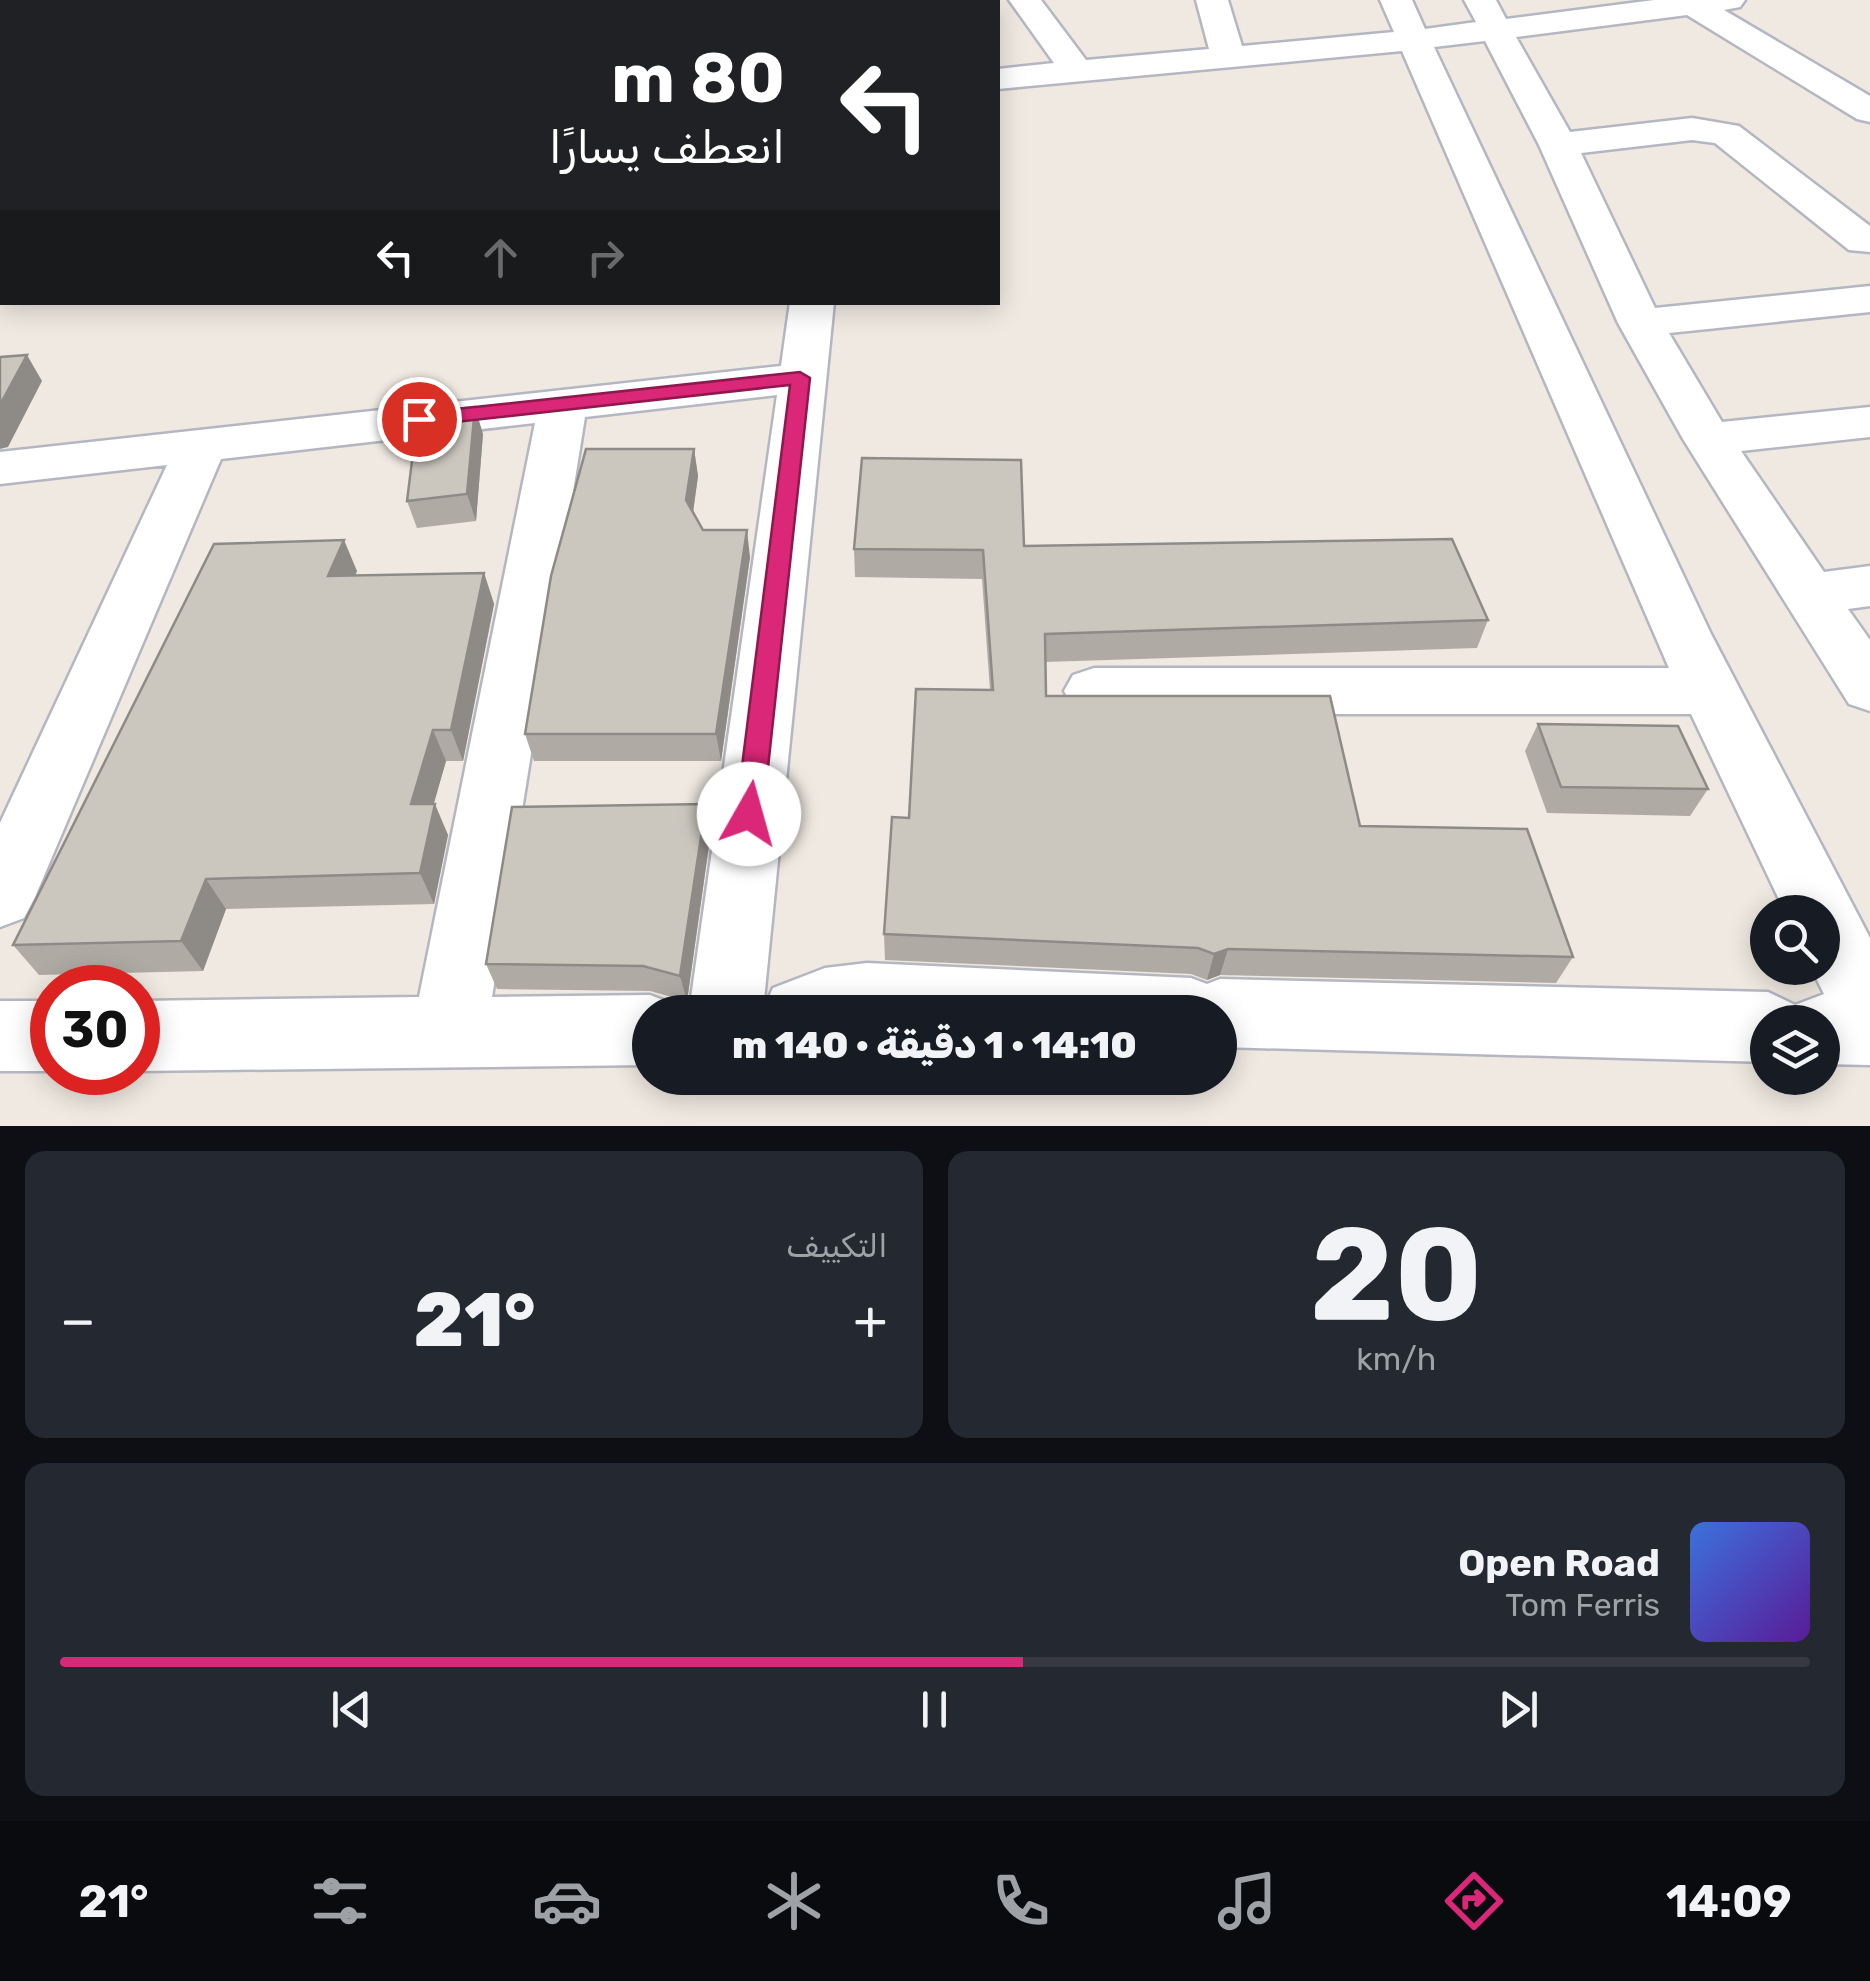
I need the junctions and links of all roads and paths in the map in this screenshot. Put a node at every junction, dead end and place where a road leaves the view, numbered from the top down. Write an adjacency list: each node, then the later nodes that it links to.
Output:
1 (1025, 0): 8 (street)
2 (1212, 0): 7 (street)
3 (1729, 0): 4 (street)
4 (1691, 4): 5 (street); 10 (street)
5 (1488, 15): 6 (street); 11 (street)
6 (1405, 20): 7 (street); 25 (street)
7 (1228, 57): 8 (street)
8 (1077, 72): 9 (street)
9 (1000, 79)
10 (1870, 111)
11 (1558, 145): 12 (street); 15 (street)
12 (1864, 240)
13 (1870, 299): 15 (street)
14 (812, 305): 16 (street)
15 (1640, 323): 19 (street)
16 (800, 378): 17 (street); 30 (street)
17 (563, 402): 20 (street); 37 (street)
18 (1870, 422): 19 (street)
19 (1708, 439): 23 (street)
20 (202, 444): 21 (street); 28 (street)
21 (0, 468)
22 (1870, 586): 23 (street)
23 (1810, 594): 24 (street)
24 (1870, 688)
25 (1708, 690): 26 (street); 27 (street)
26 (1094, 691)
27 (1811, 895)
28 (0, 898)
29 (1840, 952): 31 (street)
30 (728, 995)
31 (1870, 1011)
32 (1237, 1013): 33 (street)
33 (1750, 1027)
34 (1840, 1029): 36 (street)
35 (632, 1030): 37 (street)
36 (1870, 1030)
37 (449, 1034): 40 (street)
38 (0, 1036): 39 (street)
39 (30, 1036)
40 (160, 1036)

